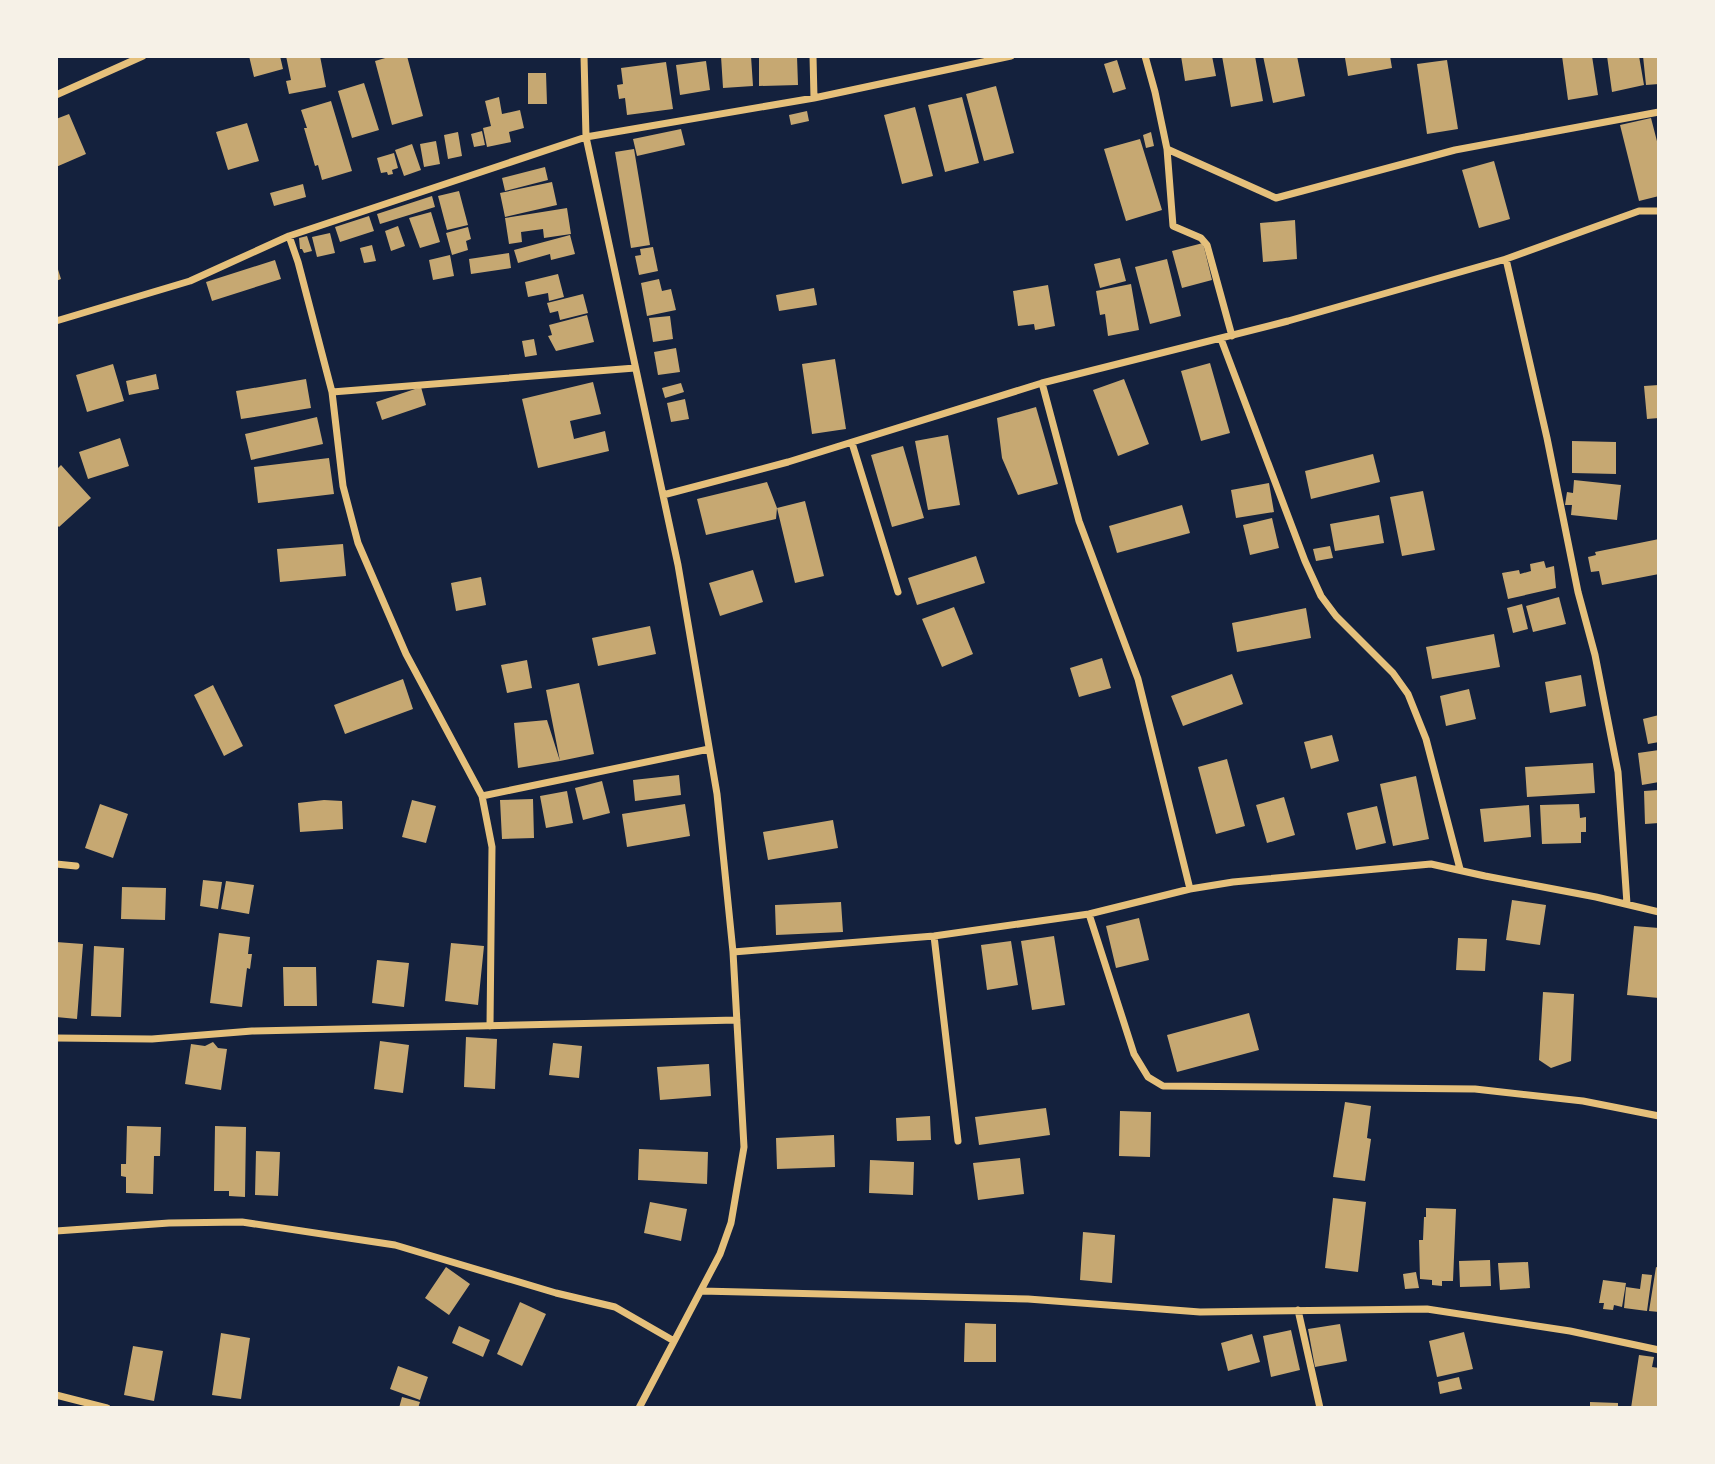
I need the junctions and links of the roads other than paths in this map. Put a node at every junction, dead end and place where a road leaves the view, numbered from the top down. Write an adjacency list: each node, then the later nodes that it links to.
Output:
1 (143, 56): 6 (street)
2 (584, 56): 9 (street)
3 (813, 56): 7 (street)
4 (1145, 56): 10 (street)
5 (1007, 57): 7 (street)
6 (56, 95)
7 (814, 97): 9 (street)
8 (1659, 112): 10 (street)
9 (586, 137): 12 (street); 17 (street)
10 (1167, 149): 15 (street)
11 (1659, 211): 13 (street)
12 (289, 236): 14 (street); 19 (street)
13 (1506, 259): 15 (street); 29 (street)
14 (56, 321)
15 (1232, 336): 16 (street)
16 (1221, 339): 18 (street); 27 (street)
17 (635, 368): 19 (street); 21 (street)
18 (1042, 383): 20 (street); 28 (street)
19 (331, 392): 24 (street)
20 (852, 443): 21 (street); 22 (street)
21 (663, 495): 23 (street)
22 (898, 592)
23 (709, 749): 24 (street); 33 (street)
24 (482, 796): 35 (street)
25 (56, 864): 26 (street)
26 (76, 866)
27 (1460, 869): 28 (street); 29 (street)
28 (1191, 889): 31 (street)
29 (1627, 904): 30 (street)
30 (1659, 912)
31 (1089, 914): 32 (street); 37 (street)
32 (934, 936): 33 (street); 38 (street)
33 (733, 952): 34 (street)
34 (737, 1020): 35 (street); 40 (street)
35 (490, 1026): 36 (street)
36 (56, 1038)
37 (1659, 1115)
38 (958, 1141)
39 (56, 1231): 42 (street)
40 (701, 1291): 41 (street); 42 (street)
41 (1298, 1310): 43 (street); 47 (street)
42 (674, 1341): 46 (street)
43 (1659, 1350)
44 (56, 1395): 45 (street)
45 (107, 1408)
46 (639, 1408)
47 (1320, 1408)

